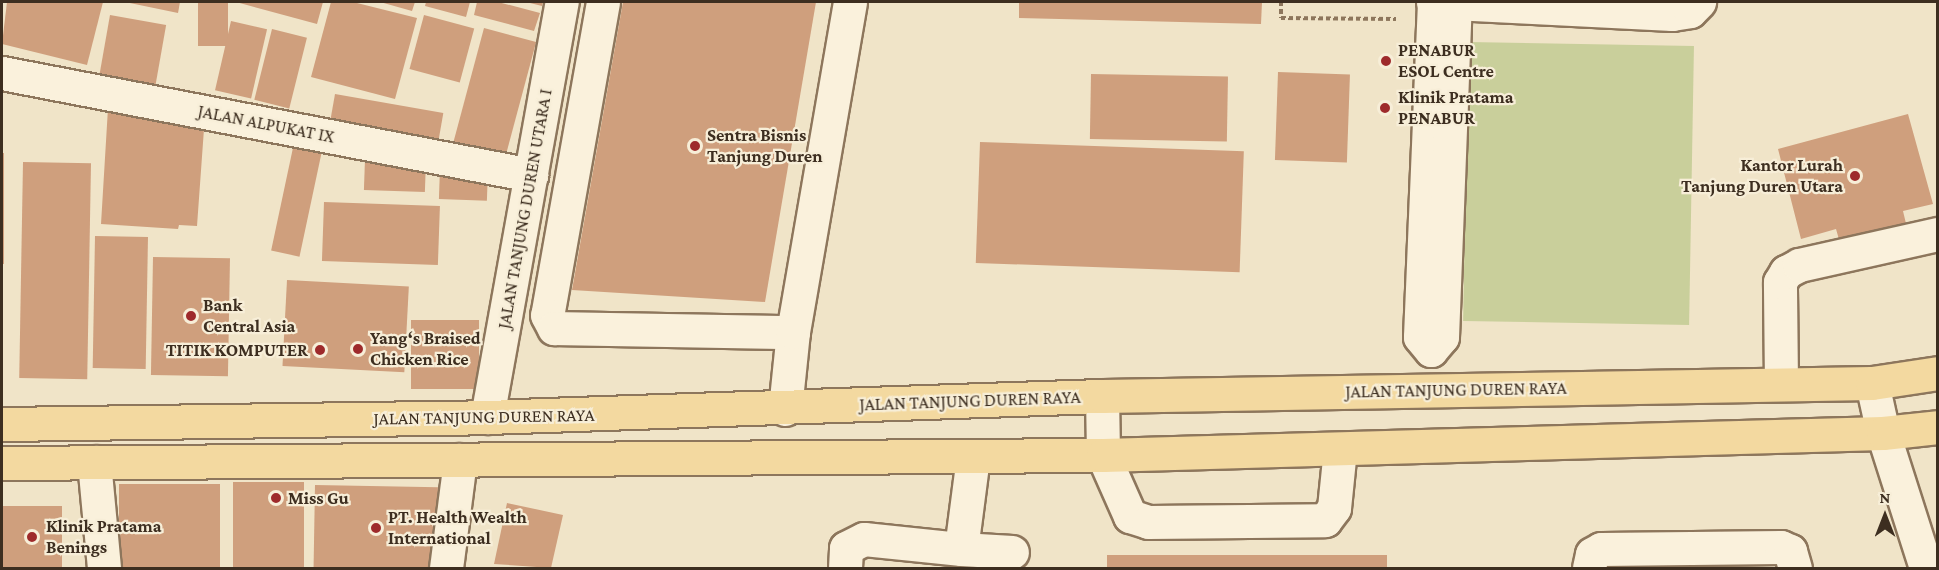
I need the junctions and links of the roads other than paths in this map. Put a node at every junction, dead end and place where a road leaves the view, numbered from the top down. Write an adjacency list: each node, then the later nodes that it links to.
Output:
1 (562, 2): 7 (street, JALAN TANJUNG DUREN UTARA I)
2 (603, 2): 9 (street)
3 (850, 2): 9 (street)
4 (1699, 2): 5 (street)
5 (1442, 5): 13 (street)
6 (2, 73): 7 (street, JALAN ALPUKAT IX)
7 (531, 176): 16 (street, JALAN TANJUNG DUREN UTARA I)
8 (1938, 234): 12 (street)
9 (793, 332): 15 (street)
10 (1938, 373): 11 (main road, JALAN TANJUNG DUREN RAYA)
11 (1872, 383): 12 (main road, JALAN TANJUNG DUREN RAYA); 19 (street)
12 (1781, 384): 13 (main road, JALAN TANJUNG DUREN RAYA)
13 (1432, 391): 14 (main road, JALAN TANJUNG DUREN RAYA)
14 (1102, 396): 15 (main road, JALAN TANJUNG DUREN RAYA); 21 (street)
15 (785, 409): 16 (main road, JALAN TANJUNG DUREN RAYA)
16 (487, 417): 17 (main road, JALAN TANJUNG DUREN RAYA)
17 (2, 424)
18 (1938, 427): 19 (main road)
19 (1883, 433): 20 (main road); 33 (street)
20 (1340, 449): 21 (main road); 21 (street)
21 (1103, 455): 22 (main road)
22 (973, 457): 23 (main road); 26 (street)
23 (460, 460): 24 (main road); 29 (street)
24 (94, 462): 25 (main road); 28 (street)
25 (2, 463)
26 (961, 549): 27 (street); 30 (street)
27 (1012, 552)
28 (104, 568)
29 (447, 568)
30 (845, 568)
31 (1589, 568): 32 (street)
32 (1795, 568)
33 (1926, 568)

